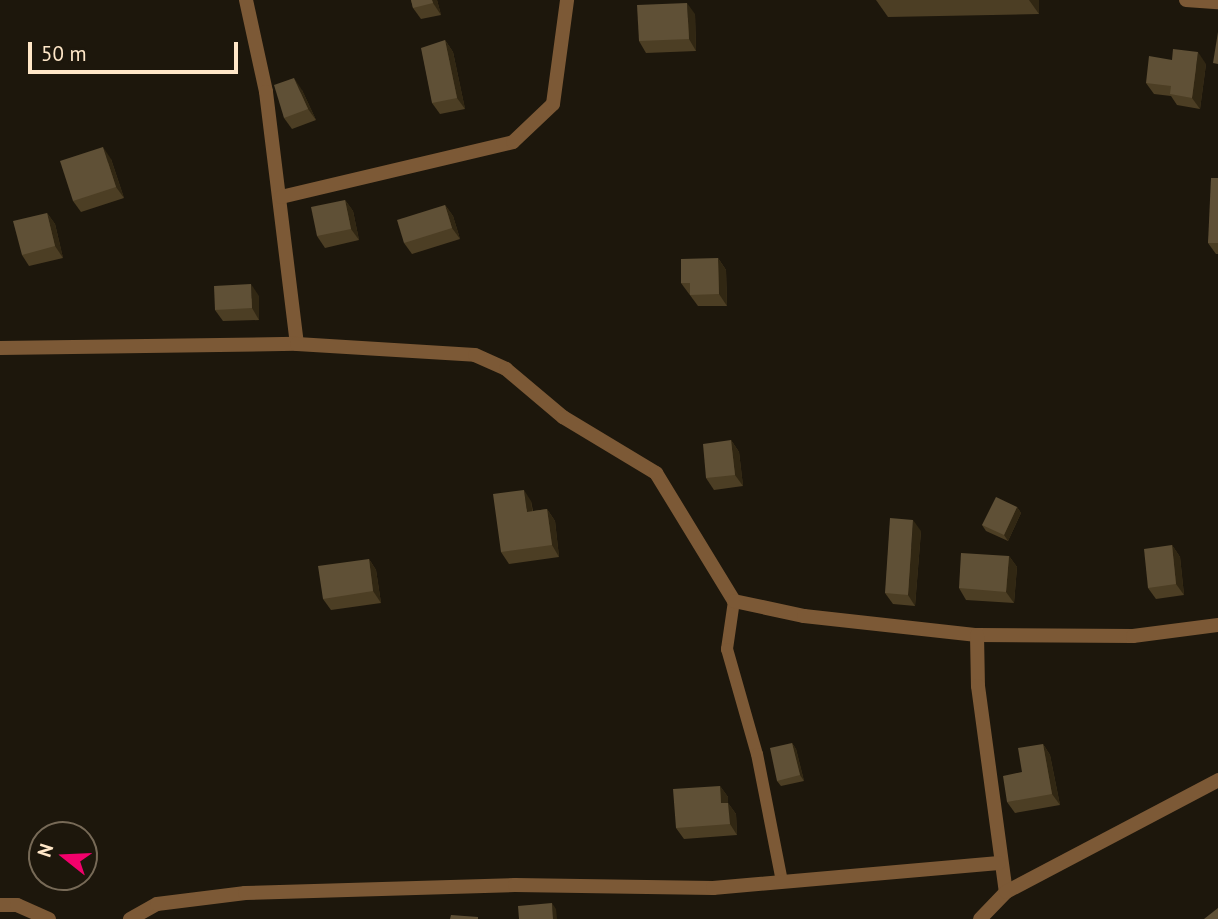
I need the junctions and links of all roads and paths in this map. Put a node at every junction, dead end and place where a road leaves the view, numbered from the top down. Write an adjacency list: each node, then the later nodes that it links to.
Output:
1 (246, 0): 5 (street)
2 (567, 0): 5 (street)
3 (1186, 0): 4 (street)
4 (1218, 2)
5 (281, 197): 6 (street)
6 (298, 344): 7 (street); 8 (street)
7 (0, 348)
8 (734, 601): 10 (street); 13 (lane)
9 (1218, 625): 10 (street)
10 (977, 635): 12 (street)
11 (1218, 780): 14 (street)
12 (999, 863): 13 (street); 14 (street)
13 (782, 882): 17 (street)
14 (1006, 892): 18 (street)
15 (0, 905): 16 (street)
16 (48, 919)
17 (130, 919)
18 (980, 919)

